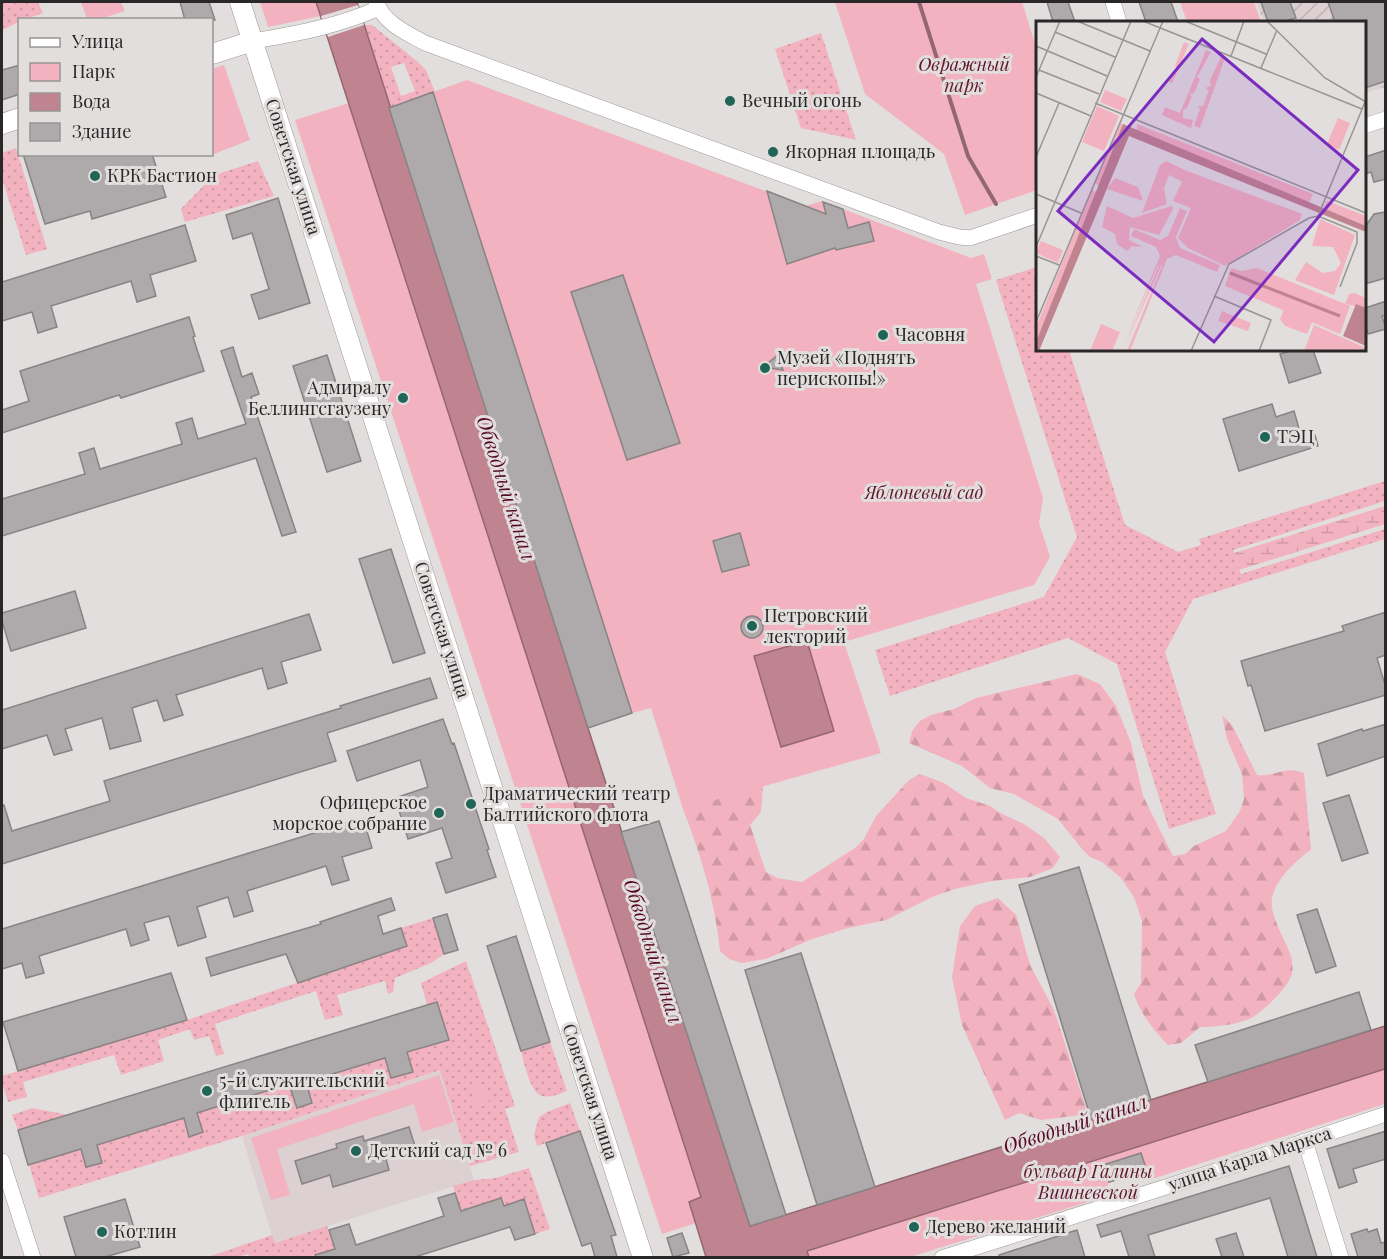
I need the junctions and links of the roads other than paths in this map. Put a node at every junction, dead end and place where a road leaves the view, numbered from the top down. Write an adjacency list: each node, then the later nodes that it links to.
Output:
1 (240, 2): 5 (street, Советская улица)
2 (1113, 2): 4 (street)
3 (378, 5): 5 (street); 11 (street)
4 (1119, 21)
5 (253, 41): 6 (street); 16 (street, Советская улица)
6 (213, 54)
7 (18, 119): 9 (street)
8 (1386, 119): 10 (street)
9 (2, 124)
10 (1366, 126)
11 (1036, 216)
12 (1386, 1114): 13 (street, улица Карла Маркса)
13 (1305, 1141): 17 (street, улица Карла Маркса); 18 (street)
14 (2, 1161): 15 (street)
15 (33, 1257)
16 (643, 1257)
17 (942, 1257)
18 (1341, 1257)

